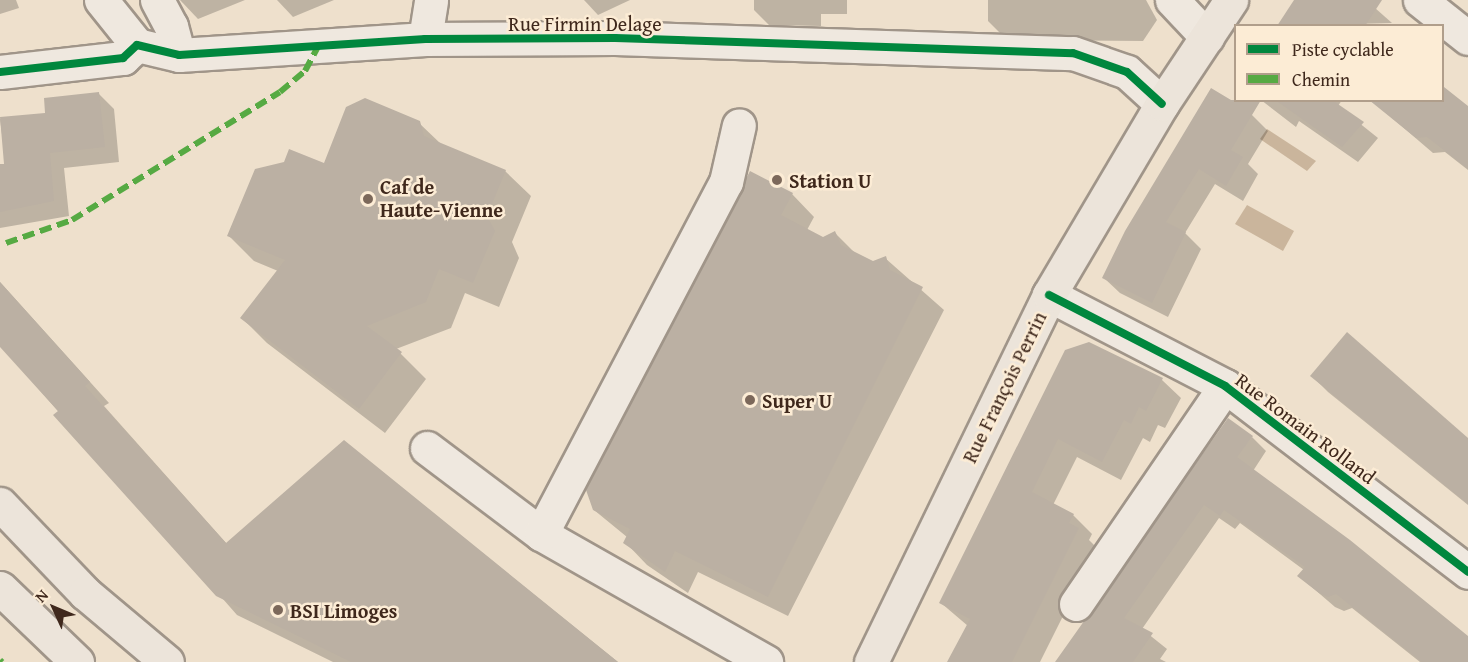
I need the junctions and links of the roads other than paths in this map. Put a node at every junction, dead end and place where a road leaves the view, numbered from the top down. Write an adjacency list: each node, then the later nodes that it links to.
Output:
1 (101, 0): 10 (street)
2 (157, 0): 11 (street)
3 (432, 0): 9 (street)
4 (1172, 0): 7 (street)
5 (1231, 0): 7 (main road, Rue François Perrin)
6 (1420, 0): 8 (street)
7 (1207, 37): 13 (main road, Rue François Perrin)
8 (1468, 38)
9 (424, 39): 11 (street, Rue Firmin Delage); 13 (street, Rue Firmin Delage)
10 (137, 45): 11 (street, Rue Firmin Delage); 12 (street)
11 (179, 54)
12 (0, 72)
13 (1162, 104): 15 (main road, Rue François Perrin)
14 (739, 125): 19 (street)
15 (1049, 295): 16 (street, Rue Romain Rolland); 26 (main road, Rue François Perrin)
16 (1225, 386): 20 (street, Rue Romain Rolland); 22 (street)
17 (427, 448): 19 (street)
18 (0, 504): 24 (main road)
19 (541, 534): 25 (street)
20 (1468, 572)
21 (0, 588): 23 (main road)
22 (1076, 604)
23 (77, 662)
24 (167, 662)
25 (766, 662)
26 (871, 662)

